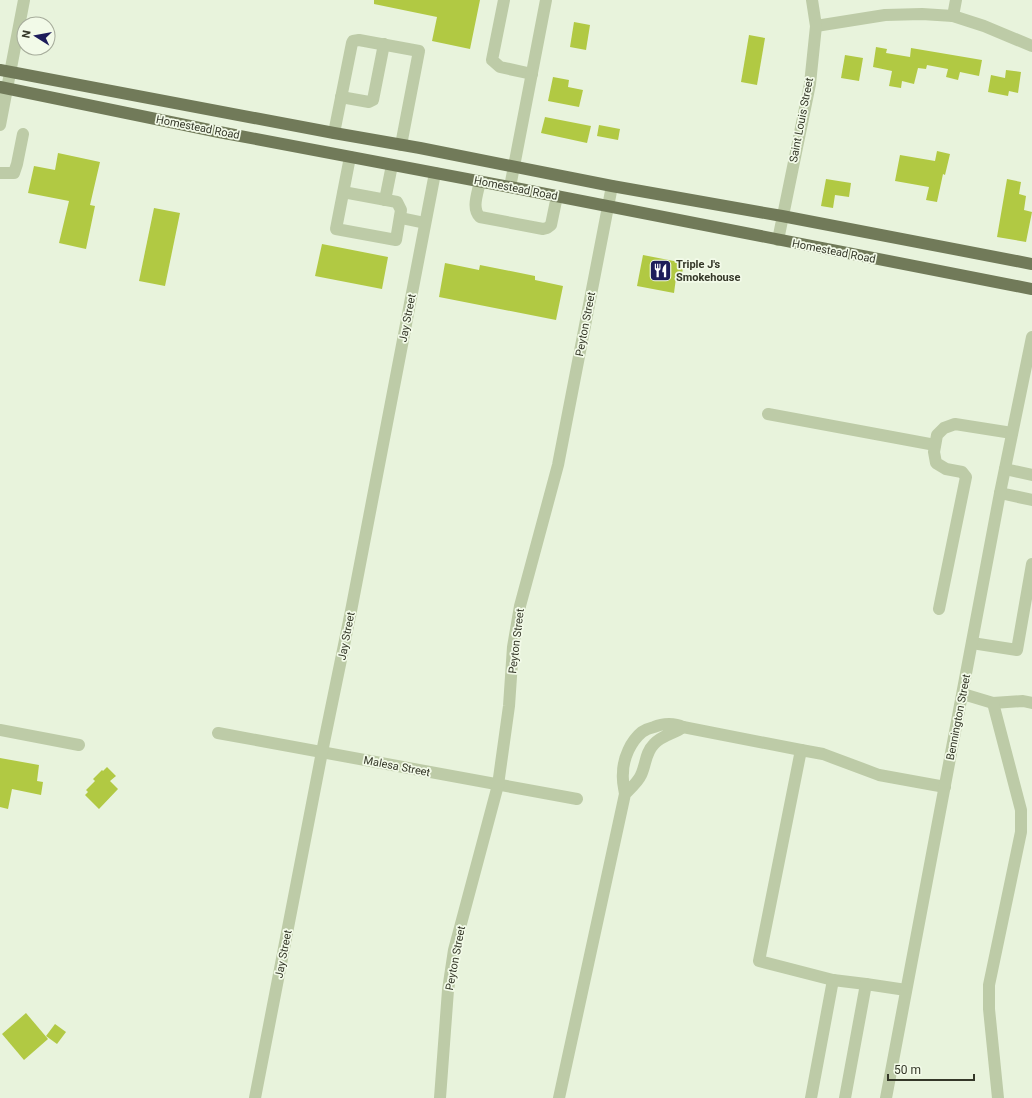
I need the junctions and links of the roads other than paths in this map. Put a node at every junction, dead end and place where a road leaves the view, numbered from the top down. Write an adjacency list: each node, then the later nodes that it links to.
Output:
1 (24, 0): 10 (street)
2 (504, 0): 11 (street)
3 (546, 0): 11 (street)
4 (812, 0): 7 (street, Saint Louis Street)
5 (956, 0): 6 (street)
6 (953, 16): 7 (street); 9 (street)
7 (816, 26): 30 (street, Saint Louis Street)
8 (384, 44): 13 (street); 13 (street); 17 (street)
9 (1032, 46)
10 (5, 71): 12 (street); 16 (main road, Homestead Road)
11 (532, 74): 20 (street)
12 (3, 87): 14 (street); 18 (main road, Homestead Road)
13 (341, 97): 16 (street)
14 (0, 125)
15 (23, 134): 21 (street)
16 (334, 134): 17 (main road, Homestead Road)
17 (401, 145): 20 (main road, Homestead Road)
18 (350, 157): 19 (main road, Homestead Road); 26 (street)
19 (392, 165): 22 (main road, Homestead Road); 28 (street)
20 (514, 167): 24 (main road, Homestead Road); 25 (street)
21 (0, 173)
22 (435, 173): 23 (main road, Homestead Road); 32 (street, Jay Street)
23 (480, 181): 25 (main road, Homestead Road); 27 (street)
24 (612, 186): 29 (street, Peyton Street); 30 (main road, Homestead Road)
25 (510, 187): 27 (main road, Homestead Road)
26 (343, 192): 28 (street); 31 (street)
27 (557, 196): 29 (main road, Homestead Road)
28 (385, 200): 31 (street)
29 (607, 206): 33 (main road, Homestead Road); 57 (street, Peyton Street)
30 (782, 216): 33 (street, Saint Louis Street); 34 (main road, Homestead Road)
31 (401, 218): 32 (street)
32 (425, 223): 56 (street, Jay Street)
33 (778, 240): 35 (main road, Homestead Road)
34 (1032, 264)
35 (1032, 289)
36 (1032, 337): 37 (street, Bennington Street)
37 (1026, 393): 39 (street, Bennington Street)
38 (768, 414): 40 (street)
39 (1012, 433): 40 (street); 41 (street, Bennington Street)
40 (935, 445): 46 (street)
41 (1005, 469): 42 (street); 43 (street, Bennington Street)
42 (1032, 475)
43 (1000, 493): 44 (street); 47 (street, Bennington Street)
44 (1032, 500)
45 (1032, 564): 47 (street)
46 (939, 609)
47 (972, 643): 48 (street, Bennington Street)
48 (963, 694): 49 (street); 58 (street, Bennington Street)
49 (993, 702): 50 (street); 70 (street)
50 (1032, 702)
51 (683, 727): 55 (street); 59 (street); 59 (street)
52 (0, 730): 54 (street)
53 (218, 733): 56 (street, Malesa Street)
54 (79, 745)
55 (801, 750): 58 (street); 61 (street)
56 (322, 752): 57 (street, Malesa Street); 64 (street, Jay Street)
57 (498, 785): 60 (street, Malesa Street); 65 (street, Peyton Street)
58 (945, 787): 63 (street, Bennington Street)
59 (625, 794): 66 (street)
60 (577, 800)
61 (833, 980): 62 (street); 67 (street)
62 (866, 984): 63 (street); 68 (street)
63 (906, 990): 69 (street, Bennington Street)
64 (255, 1098)
65 (440, 1098)
66 (559, 1098)
67 (811, 1098)
68 (845, 1098)
69 (886, 1098)
70 (998, 1098)

